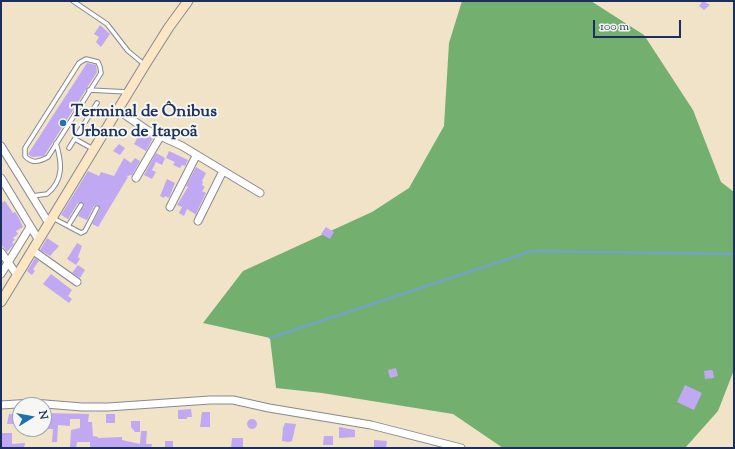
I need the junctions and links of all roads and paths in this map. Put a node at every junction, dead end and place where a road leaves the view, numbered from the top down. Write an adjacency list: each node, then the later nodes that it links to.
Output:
1 (73, 1): 3 (lane)
2 (188, 1): 3 (street)
3 (145, 65): 5 (street)
4 (89, 90): 5 (lane); 10 (lane); 10 (lane)
5 (129, 92): 7 (street)
6 (97, 103): 9 (lane)
7 (118, 110): 8 (street); 13 (street)
8 (160, 137): 14 (street); 17 (street)
9 (75, 139): 12 (lane); 13 (lane)
10 (56, 143): 19 (lane)
11 (1, 146): 19 (street)
12 (69, 148)
13 (94, 149): 23 (street)
14 (196, 156): 15 (street); 21 (street)
15 (223, 171): 18 (street); 24 (street)
16 (1, 178): 26 (street)
17 (136, 178)
18 (260, 193)
19 (32, 196): 23 (street)
20 (81, 205): 25 (lane)
21 (170, 207)
22 (97, 208): 25 (lane)
23 (50, 220): 25 (lane); 27 (street)
24 (198, 221)
25 (68, 226)
26 (30, 227): 27 (street); 30 (street)
27 (38, 240): 28 (street)
28 (32, 250): 32 (street); 33 (street)
29 (1, 252): 30 (street)
30 (8, 262): 31 (street); 32 (street)
31 (1, 274)
32 (17, 275): 34 (street)
33 (77, 282)
34 (1, 302)
35 (1, 405): 36 (street)
36 (461, 448)

